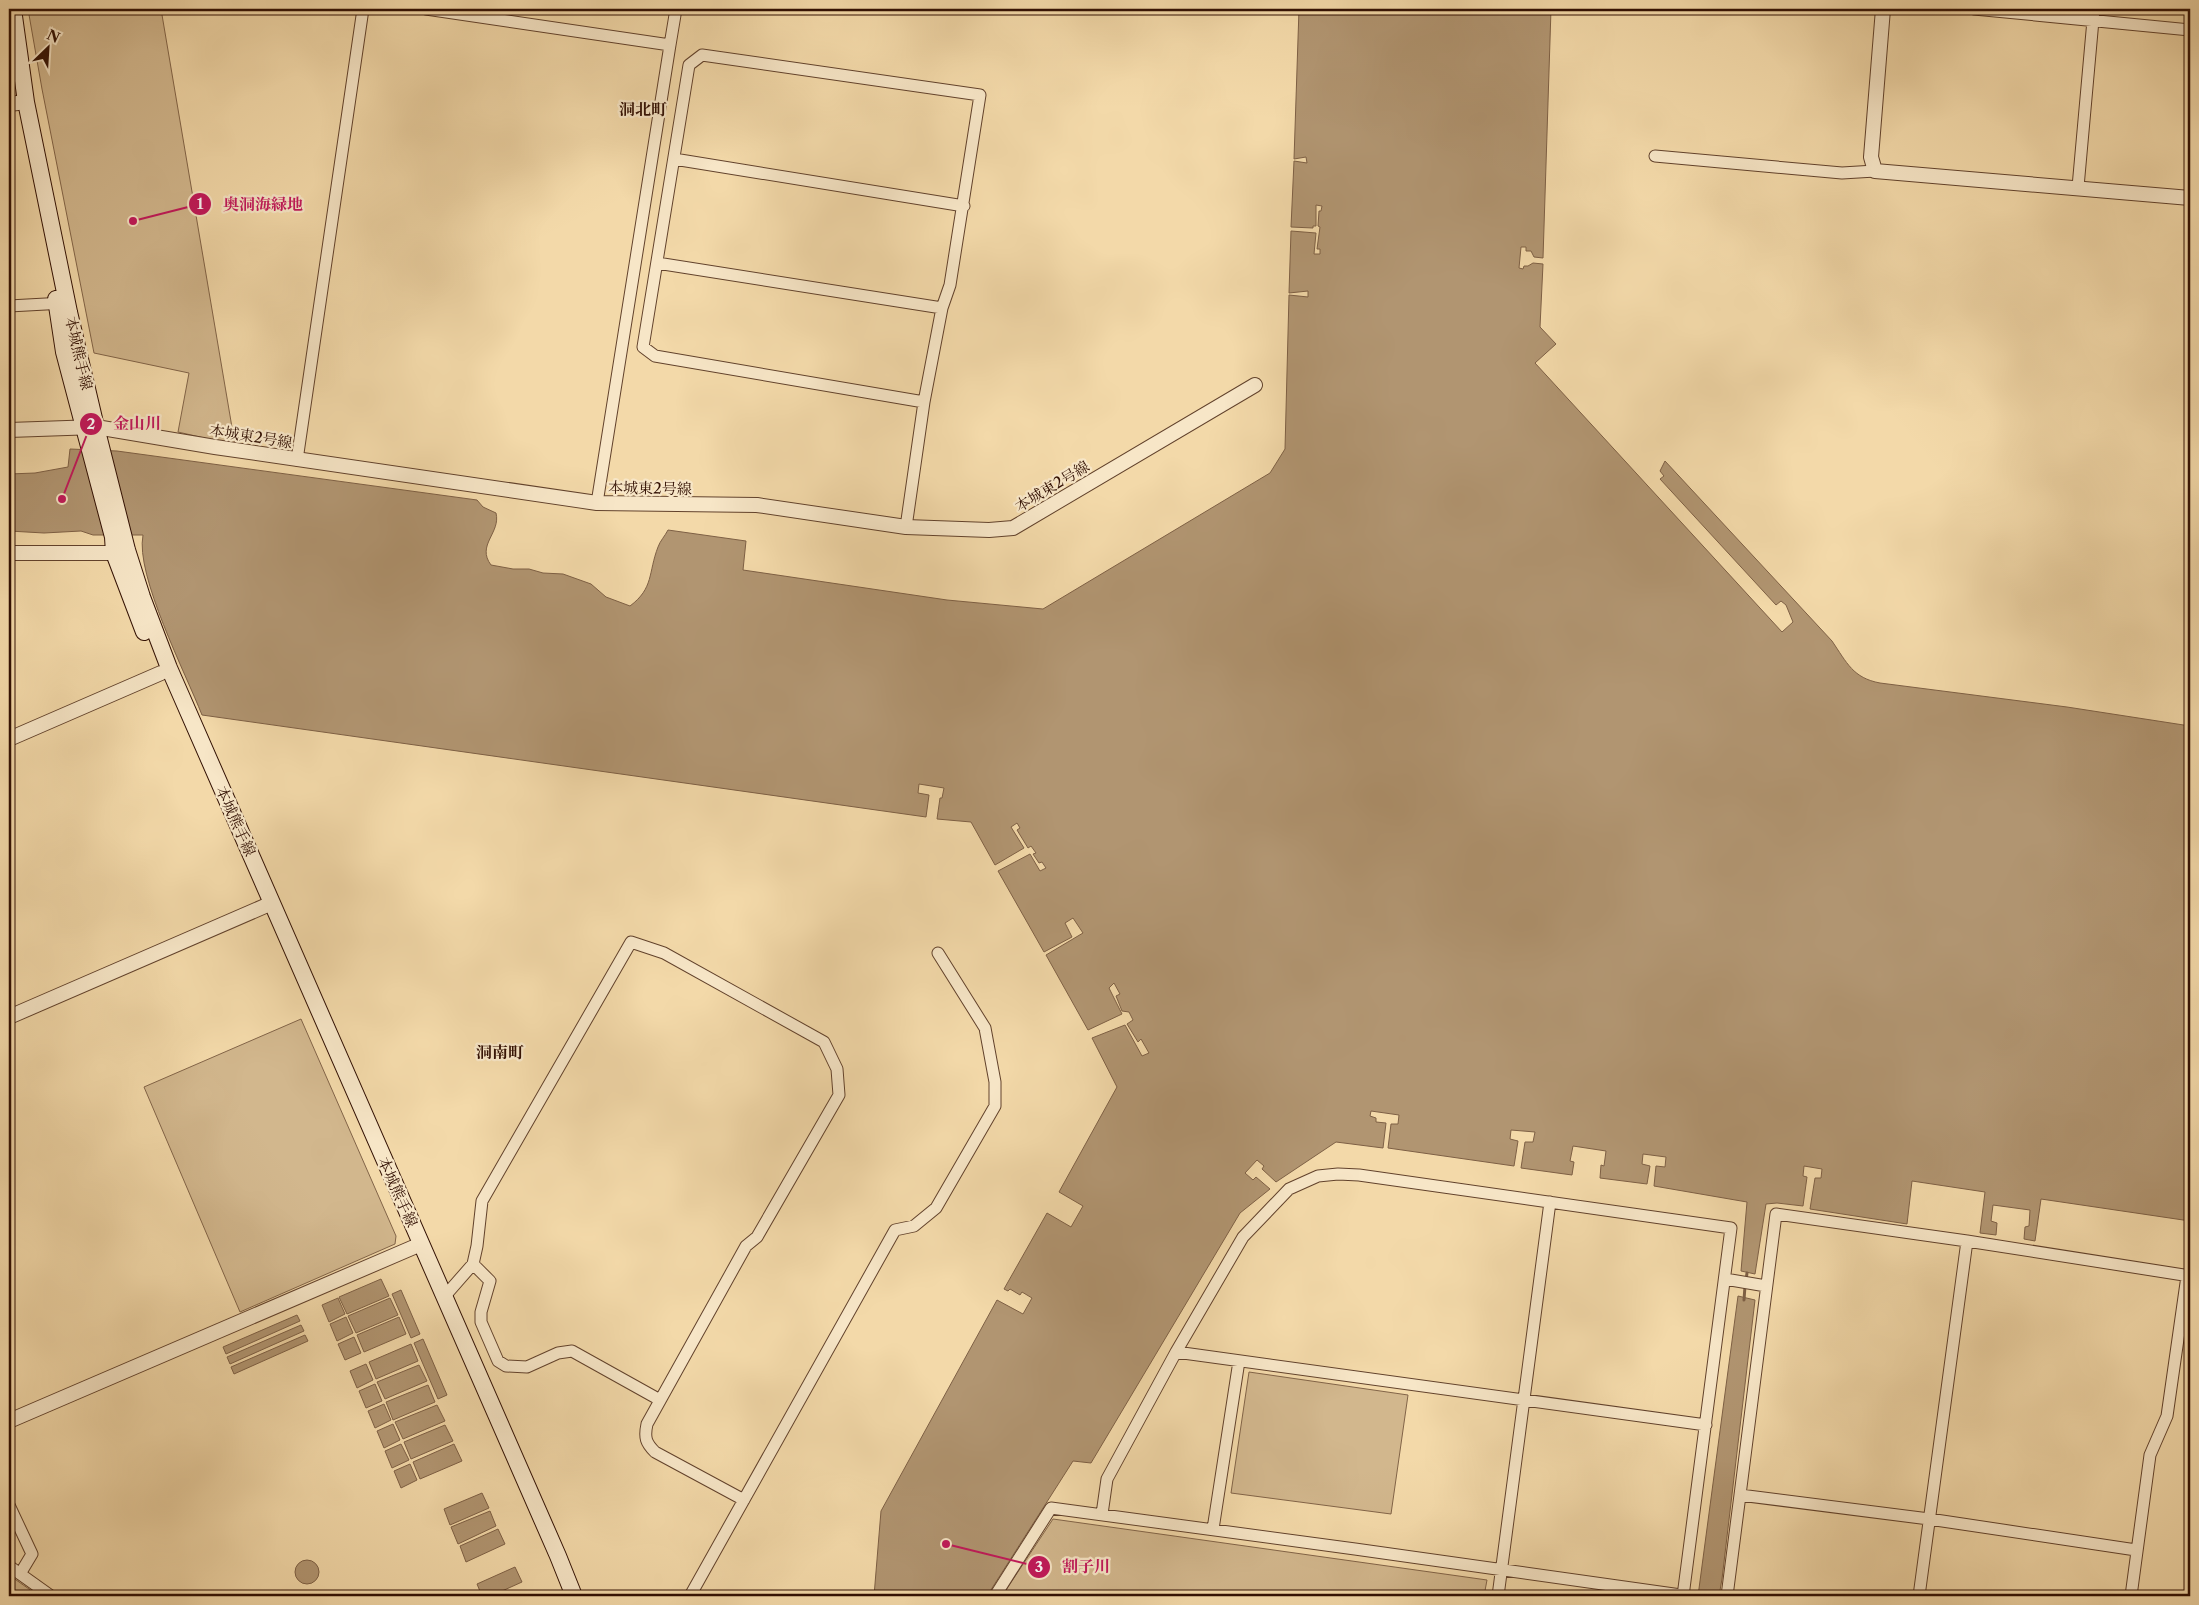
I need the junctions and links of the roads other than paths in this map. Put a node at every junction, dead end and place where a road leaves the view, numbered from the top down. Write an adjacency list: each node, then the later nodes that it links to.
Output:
1 (13, 9): 12 (main road, 本城熊手線)
2 (364, 9): 27 (street)
3 (426, 9): 10 (street)
4 (676, 9): 10 (street)
5 (1883, 9): 15 (street)
6 (1974, 9): 8 (street)
7 (2094, 9): 8 (street)
8 (2092, 22): 9 (street); 16 (street)
9 (2190, 30)
10 (670, 45): 28 (street)
11 (9, 46): 12 (main road, 本城熊手線)
12 (17, 104): 20 (main road, 本城熊手線)
13 (1655, 156): 15 (street)
14 (674, 159): 18 (street); 18 (street); 19 (street)
15 (1875, 171): 16 (street)
16 (2078, 187): 17 (street)
17 (2190, 198)
18 (964, 206): 22 (street)
19 (657, 263): 22 (street); 24 (street)
20 (62, 303): 21 (street); 25 (main road, 本城熊手線)
21 (9, 306)
22 (942, 308): 24 (street)
23 (1255, 385): 29 (street, 本城東2号線)
24 (924, 402): 29 (street)
25 (90, 427): 26 (street, 本城東2号線); 27 (street, 本城東2号線); 30 (main road, 本城熊手線)
26 (9, 430)
27 (297, 460): 28 (street, 本城東2号線)
28 (597, 503): 29 (street, 本城東2号線)
29 (906, 527)
30 (120, 544): 31 (street); 32 (main road, 本城熊手線); 34 (main road, 本城熊手線)
31 (9, 553)
32 (161, 673): 33 (street); 34 (main road, 本城熊手線)
33 (9, 739)
34 (269, 905): 36 (street); 39 (main road, 本城熊手線)
35 (938, 954): 52 (street)
36 (9, 1017)
37 (1550, 1202): 42 (street); 45 (street); 48 (street)
38 (1967, 1241): 41 (street); 43 (street); 55 (street)
39 (418, 1245): 44 (main road, 本城熊手線); 49 (street); 62 (main road, 本城熊手線)
40 (472, 1264): 44 (street); 47 (street); 47 (street)
41 (2189, 1276): 57 (street)
42 (1725, 1279): 43 (street); 50 (street)
43 (1766, 1286): 51 (street)
44 (444, 1297): 63 (main road, 本城熊手線)
45 (1176, 1352): 46 (street); 54 (street)
46 (1239, 1361): 48 (street); 56 (street)
47 (660, 1400): 52 (street)
48 (1525, 1401): 50 (street); 59 (street)
49 (9, 1421)
50 (1706, 1425): 67 (street)
51 (1740, 1495): 55 (street); 69 (street)
52 (744, 1500): 64 (street)
53 (9, 1505): 60 (street)
54 (1102, 1514): 56 (street); 65 (street)
55 (1929, 1519): 57 (street); 70 (street)
56 (1213, 1529): 59 (street)
57 (2136, 1550): 71 (street)
58 (9, 1566): 60 (street)
59 (1502, 1570): 66 (street); 67 (street)
60 (20, 1574): 61 (street)
61 (52, 1596)
62 (565, 1596)
63 (574, 1596)
64 (690, 1596)
65 (995, 1596)
66 (1498, 1596)
67 (1683, 1596): 68 (street)
68 (1688, 1596)
69 (1727, 1596)
70 (1919, 1596)
71 (2131, 1596)

